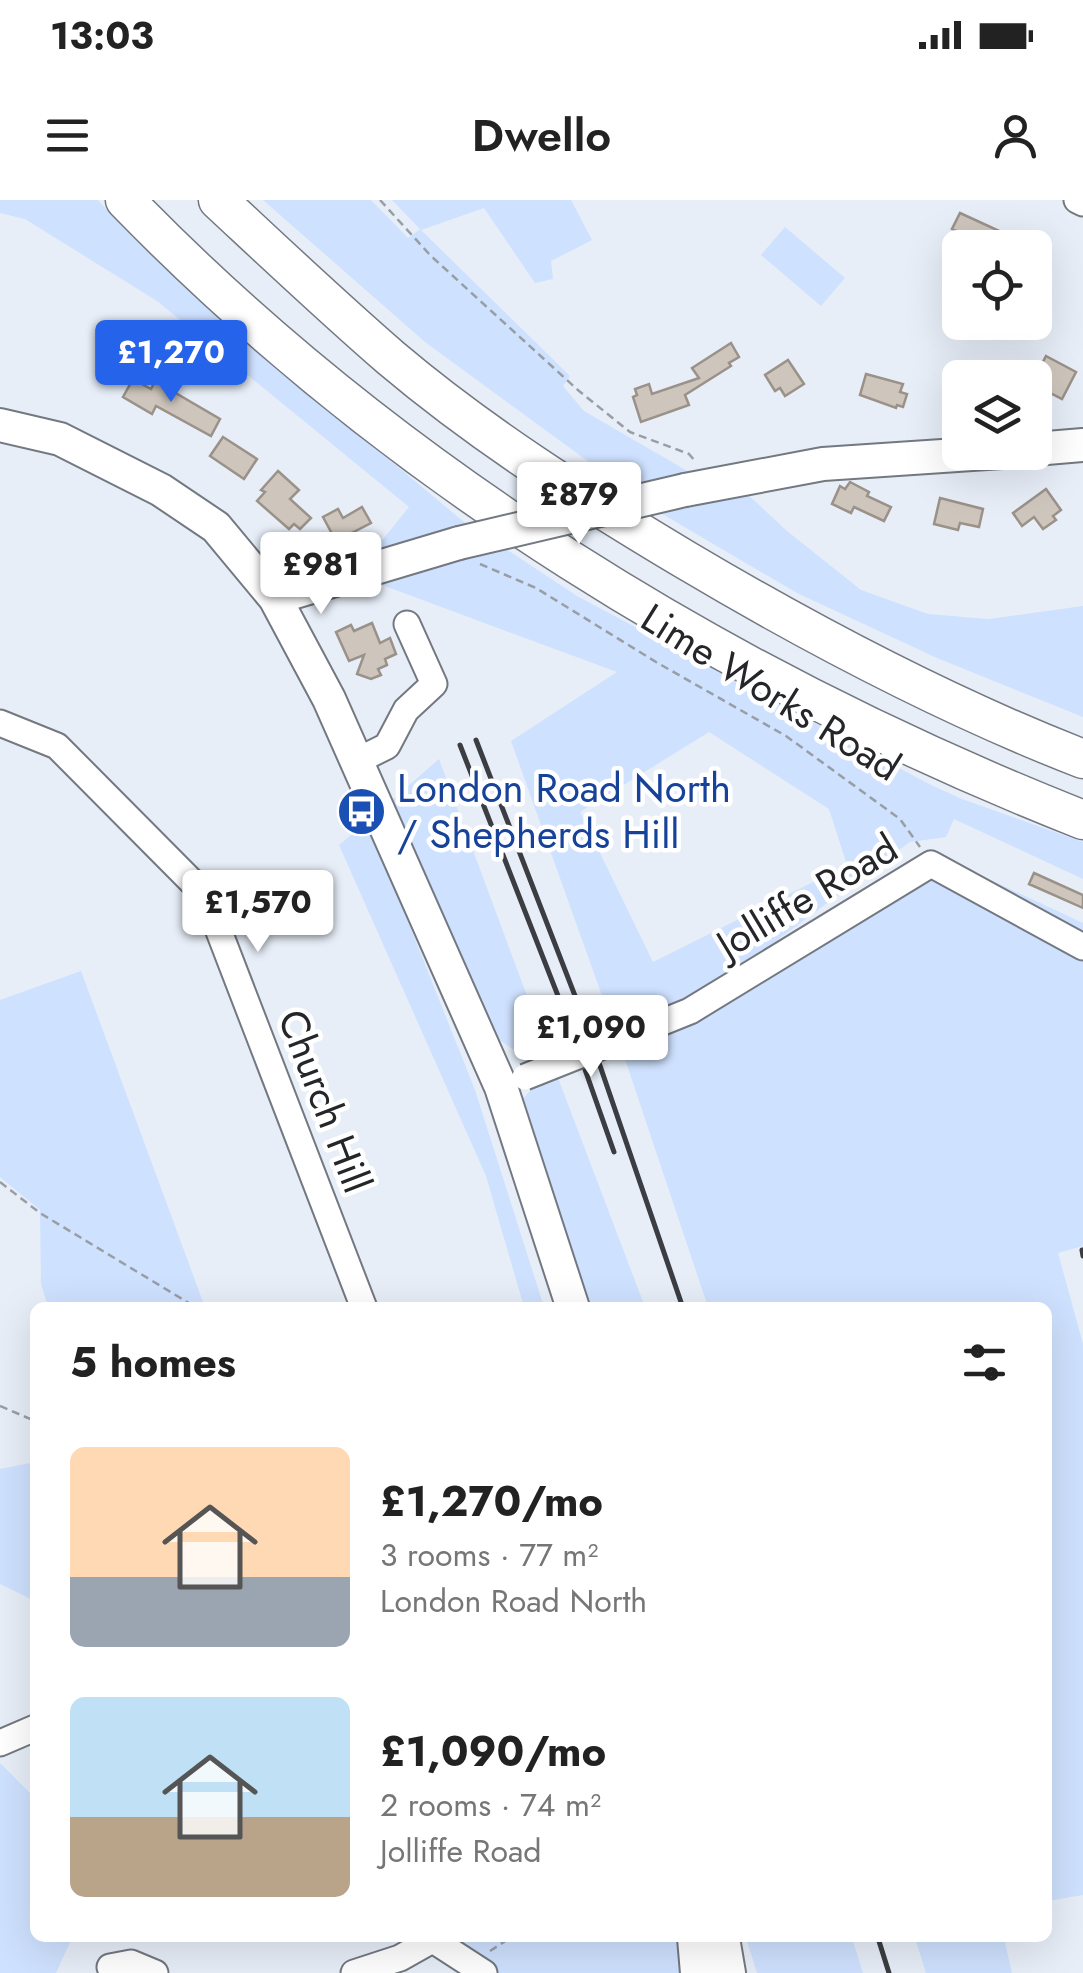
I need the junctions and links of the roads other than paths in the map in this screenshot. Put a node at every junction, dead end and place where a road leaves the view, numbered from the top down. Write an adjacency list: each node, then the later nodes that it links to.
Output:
1 (125, 200): 12 (highway)
2 (218, 200): 10 (highway)
3 (0, 425): 7 (main road)
4 (1083, 444): 5 (main road)
5 (1052, 447)
6 (942, 456): 7 (main road, bridge)
7 (275, 598): 11 (main road)
8 (407, 624): 11 (street)
9 (0, 723): 15 (street, Church Hill)
10 (1083, 759)
11 (357, 761): 14 (main road)
12 (1083, 820)
13 (1083, 947): 14 (street, Jolliffe Road, bridge)
14 (513, 1082): 16 (main road)
15 (362, 1302)
16 (571, 1302)
17 (30, 1730): 18 (street)
18 (0, 1743)
19 (426, 1942): 26 (street)
20 (438, 1942): 23 (street)
21 (694, 1942): 27 (main road)
22 (725, 1942): 28 (main road)
23 (486, 1963)
24 (110, 1968): 25 (street)
25 (156, 1973)
26 (354, 1973)
27 (697, 1973)
28 (730, 1973)

